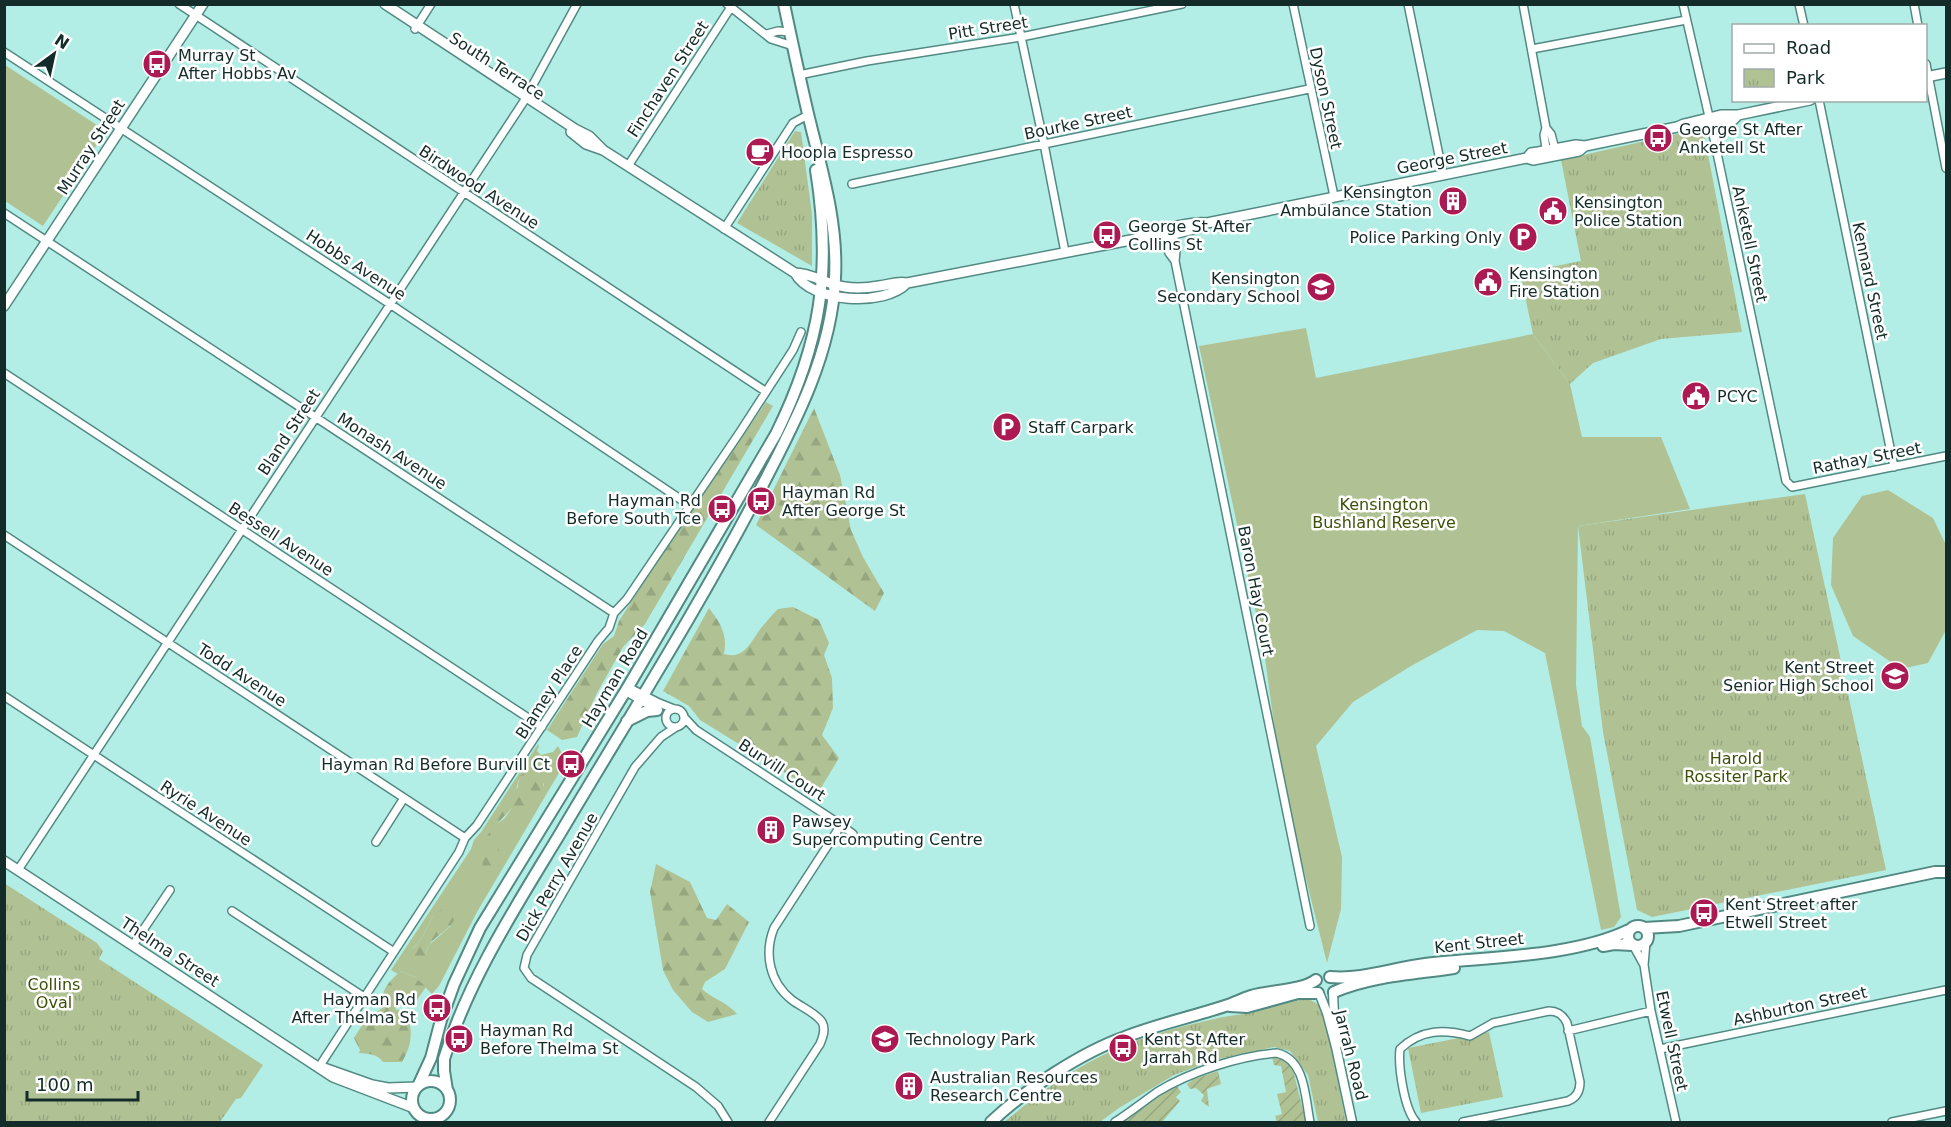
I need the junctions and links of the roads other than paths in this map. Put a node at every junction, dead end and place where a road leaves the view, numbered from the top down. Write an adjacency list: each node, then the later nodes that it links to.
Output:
1 (179, 4): 17 (street, Birdwood Avenue)
2 (203, 4): 17 (main road, Murray Street)
3 (376, 4): 21 (main road, South Terrace)
4 (385, 4): 21 (main road, South Terrace)
5 (431, 4): 21 (street)
6 (577, 4): 32 (street, Bland Street)
7 (784, 4): 22 (main road)
8 (1014, 4): 24 (street)
9 (1182, 4): 24 (street, Pitt Street)
10 (1293, 4): 31 (street, Dyson Street)
11 (1408, 4): 42 (street)
12 (1523, 4): 26 (street)
13 (1683, 4): 18 (street, Anketell Street)
14 (1799, 4): 19 (street)
15 (1914, 4): 20 (street)
16 (729, 6): 23 (street); 40 (street, Finchaven Street)
17 (196, 15): 37 (main road, Murray Street); 44 (street, Birdwood Avenue)
18 (1686, 20): 26 (street); 36 (street, Anketell Street)
19 (1804, 24)
20 (1918, 24)
21 (416, 27): 32 (main road, South Terrace)
22 (790, 32): 23 (street); 25 (main road)
23 (767, 34): 25 (street)
24 (1021, 37): 29 (street, Pitt Street); 38 (street)
25 (793, 46): 29 (main road)
26 (1532, 49): 39 (street)
27 (4, 52): 37 (street, Hobbs Avenue)
28 (1947, 73): 30 (main road)
29 (799, 75): 35 (main road)
30 (1927, 77): 41 (street)
31 (1310, 88): 38 (street, Bourke Street); 45 (street, Dyson Street)
32 (525, 99): 40 (main road, South Terrace); 44 (street, Bland Street)
33 (1800, 102): 36 (main road, George Street)
34 (1819, 102): 61 (street, Kennard Street)
35 (809, 117): 47 (street); 52 (main road, Hayman Road); 53 (main road, Hayman Road)
36 (1710, 121): 39 (main road, George Street); 62 (street, Anketell Street)
37 (122, 129): 49 (main road, Murray Street); 54 (street, Hobbs Avenue)
38 (1044, 144): 43 (street, Bourke Street); 50 (street)
39 (1551, 153): 42 (main road, George Street)
40 (628, 166): 47 (main road, South Terrace)
41 (1947, 168)
42 (1443, 175): 45 (main road, George Street)
43 (852, 184)
44 (464, 193): 54 (street, Bland Street); 58 (street, Birdwood Avenue)
45 (1334, 196): 48 (main road, George Street)
46 (4, 213): 49 (street, Monash Avenue)
47 (724, 229): 51 (main road, South Terrace)
48 (1168, 232): 50 (main road, George Street); 91 (street, Baron Hay Court)
49 (48, 241): 55 (main road, Murray Street); 59 (street, Monash Avenue)
50 (1065, 252): 53 (main road, George Street)
51 (795, 273): 52 (main road, George Street)
52 (821, 287): 53 (main road, George Street); 68 (main road, Hayman Road)
53 (834, 291): 70 (main road, Hayman Road)
54 (390, 304): 59 (street, Bland Street); 63 (street, Hobbs Avenue)
55 (4, 306)
56 (801, 332): 58 (street, Blamey Place)
57 (4, 373): 64 (street, Bessell Avenue)
58 (765, 391): 63 (street, Blamey Place)
59 (315, 417): 64 (street, Bland Street); 66 (street, Monash Avenue)
60 (1947, 456): 61 (street, Rathay Street)
61 (1894, 468): 62 (street, Rathay Street)
62 (1792, 488)
63 (689, 505): 66 (street, Blamey Place)
64 (241, 530): 67 (street, Bland Street); 75 (street, Bessell Avenue)
65 (4, 535): 67 (street, Todd Avenue)
66 (614, 613): 75 (street, Blamey Place)
67 (168, 642): 79 (street, Bland Street); 80 (street, Todd Avenue)
68 (626, 689): 70 (street); 111 (main road, Hayman Road)
69 (4, 696): 79 (street, Ryrie Avenue)
70 (641, 698): 71 (street); 72 (street); 74 (main road, Hayman Road)
71 (674, 709): 72 (street); 73 (street)
72 (663, 715): 74 (main road); 76 (street); 78 (street, Dick Perry Avenue)
73 (684, 717): 76 (street); 77 (street, Burvill Court)
74 (627, 721): 112 (main road, Hayman Road)
75 (542, 727): 83 (street, Blamey Place)
76 (678, 727): 77 (street, Burvill Court); 78 (street, Dick Perry Avenue)
77 (696, 730): 81 (street, Burvill Court)
78 (661, 737): 116 (street, Dick Perry Avenue)
79 (94, 755): 87 (street, Bland Street); 98 (street, Ryrie Avenue)
80 (404, 798): 83 (street, Todd Avenue); 84 (street)
81 (841, 825): 82 (street, Burvill Court); 117 (street)
82 (853, 834)
83 (465, 838): 98 (street, Blamey Place)
84 (376, 842)
85 (4, 861): 87 (main road, Thelma Street)
86 (1947, 867): 88 (main road)
87 (18, 870): 96 (main road, Thelma Street)
88 (1941, 872): 93 (main road)
89 (170, 890): 96 (street)
90 (232, 910): 105 (street)
91 (1310, 926)
92 (1644, 928): 93 (main road); 94 (main road); 95 (main road)
93 (1668, 928): 95 (main road)
94 (1629, 930): 97 (main road); 100 (main road, Kent Street)
95 (1646, 941): 97 (main road); 99 (street, Etwell Street)
96 (133, 945): 110 (main road, Thelma Street)
97 (1633, 945): 99 (street, Etwell Street); 103 (main road, Kent Street)
98 (394, 952): 105 (street, Blamey Place)
99 (1644, 965): 107 (street, Etwell Street)
100 (1330, 977): 101 (main road); 103 (main road)
101 (1316, 981): 104 (main road); 106 (main road)
102 (1947, 990): 109 (street, Ashburton Street)
103 (1333, 993): 104 (main road); 122 (street, Jarrah Road)
104 (1319, 994): 106 (main road); 121 (street, Jarrah Road)
105 (364, 997): 110 (street, Blamey Place)
106 (1227, 1006): 118 (main road)
107 (1651, 1011): 108 (street); 109 (street, Etwell Street)
108 (1568, 1030): 123 (street); 124 (street)
109 (1660, 1049): 125 (street, Etwell Street)
110 (319, 1067): 111 (main road, Thelma Street); 114 (main road, Thelma Street)
111 (418, 1086): 112 (main road); 114 (main road)
112 (447, 1090): 115 (main road)
113 (1947, 1111): 126 (street)
114 (419, 1116): 115 (main road)
115 (444, 1118)
116 (728, 1122)
117 (769, 1122)
118 (991, 1122)
119 (1116, 1122): 120 (street)
120 (1310, 1122)
121 (1352, 1122)
122 (1357, 1122)
123 (1416, 1122)
124 (1463, 1122)
125 (1676, 1122)
126 (1892, 1122)

